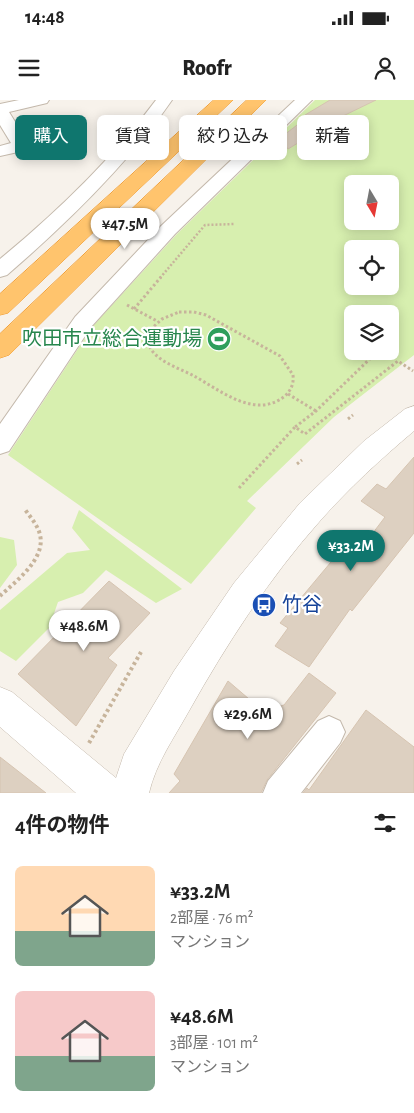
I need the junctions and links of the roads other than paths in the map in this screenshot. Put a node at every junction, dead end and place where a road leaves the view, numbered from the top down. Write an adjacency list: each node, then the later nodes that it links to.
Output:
1 (41, 100): 6 (street)
2 (164, 100): 9 (street)
3 (224, 100): 10 (highway)
4 (257, 100): 8 (highway)
5 (304, 100): 14 (street)
6 (0, 110): 7 (street)
7 (0, 152)
8 (128, 225): 11 (highway); 12 (highway)
9 (0, 270)
10 (0, 306)
11 (0, 350)
12 (0, 356)
13 (414, 416): 18 (street)
14 (0, 444)
15 (0, 704): 17 (street)
16 (329, 732): 19 (street)
17 (104, 793)
18 (130, 793)
19 (280, 793)

